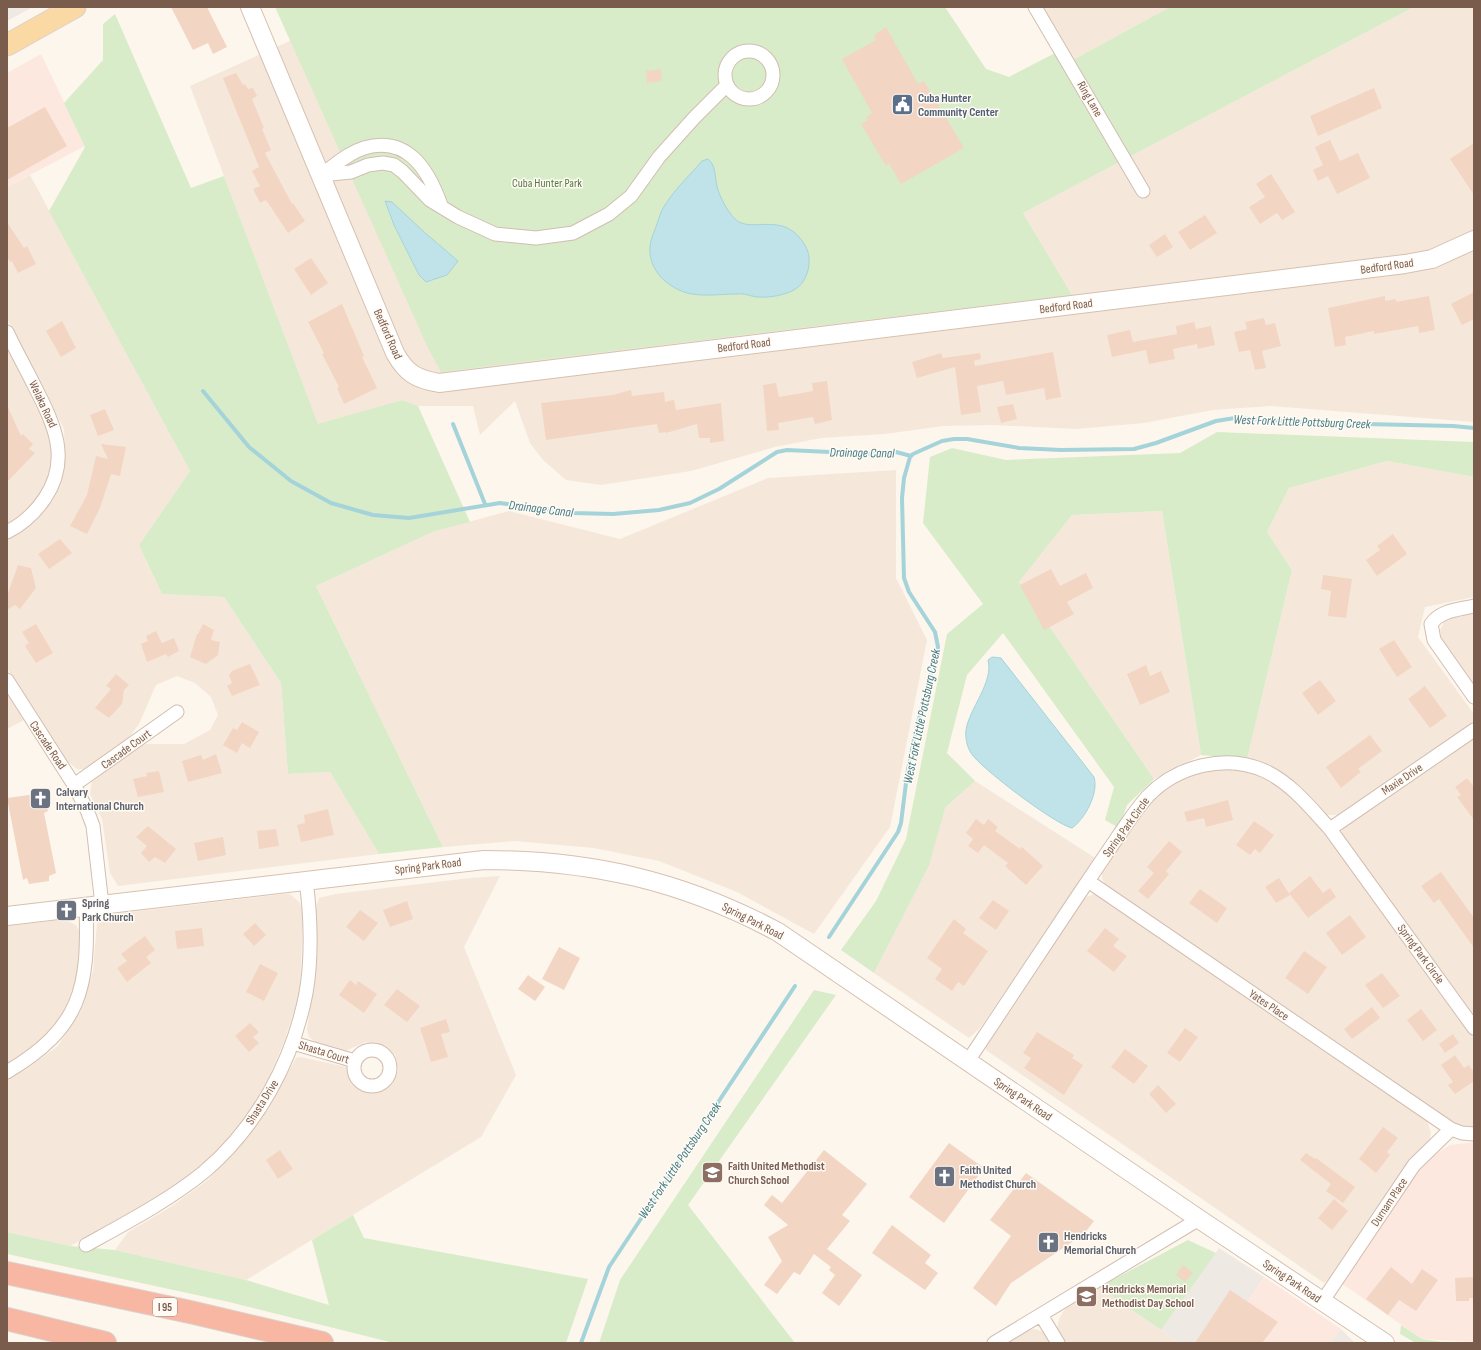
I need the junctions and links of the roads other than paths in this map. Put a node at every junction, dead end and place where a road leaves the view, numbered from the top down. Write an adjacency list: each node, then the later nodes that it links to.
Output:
1 (75, 7): 4 (main road)
2 (250, 7): 6 (main road, Bedford Road)
3 (1035, 7): 7 (street, Ring Lane)
4 (7, 44)
5 (727, 85): 8 (street)
6 (321, 175): 8 (street); 8 (street); 9 (main road, Bedford Road)
7 (1143, 191)
8 (441, 205)
9 (1474, 240)
10 (7, 332): 11 (street, Welaka Road)
11 (7, 532)
12 (1474, 606): 14 (street)
13 (7, 680): 17 (street, Cascade Road)
14 (1474, 697)
15 (177, 712): 17 (street, Cascade Court)
16 (1474, 730): 18 (street, Maxie Drive)
17 (74, 785): 21 (street, Cascade Road)
18 (1330, 829): 19 (street, Spring Park Circle); 23 (street, Spring Park Circle)
19 (1088, 880): 26 (street, Spring Park Circle); 28 (street, Yates Place)
20 (306, 881): 21 (main road, Spring Park Road); 24 (street, Shasta Drive); 26 (main road, Spring Park Road)
21 (94, 906): 22 (main road, Spring Park Road); 27 (street, Cascade Road)
22 (7, 916)
23 (1474, 1028)
24 (293, 1043): 25 (street, Shasta Court); 31 (street, Shasta Drive)
25 (355, 1061)
26 (968, 1061): 30 (main road, Spring Park Road)
27 (7, 1072)
28 (1451, 1129): 29 (street); 33 (street, Durnam Place)
29 (1474, 1134)
30 (1199, 1219): 33 (main road, Spring Park Road); 34 (street)
31 (86, 1245)
32 (7, 1273): 37 (highway, I 95)
33 (1322, 1302): 40 (main road, Spring Park Road)
34 (1041, 1315): 38 (street); 39 (street)
35 (7, 1319): 36 (highway)
36 (105, 1343)
37 (322, 1343)
38 (994, 1343)
39 (1058, 1343)
40 (1384, 1343)

